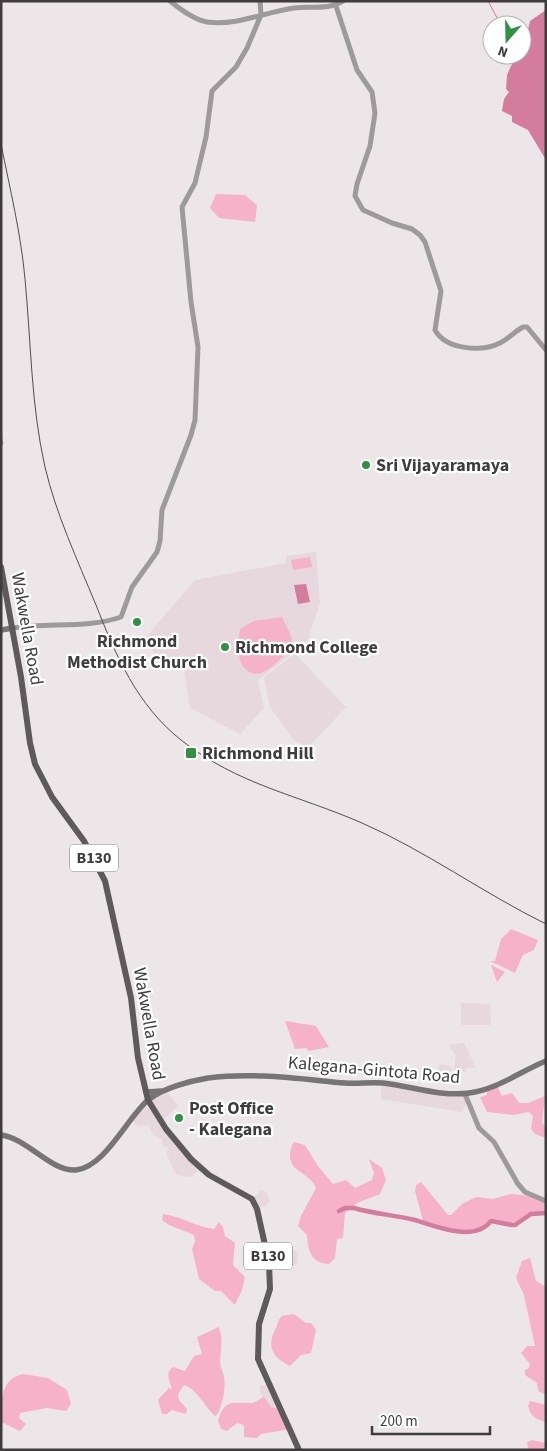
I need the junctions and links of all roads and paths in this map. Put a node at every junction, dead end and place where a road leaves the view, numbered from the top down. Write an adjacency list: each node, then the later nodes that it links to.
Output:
1 (170, 1): 5 (street)
2 (260, 1): 5 (street)
3 (343, 1): 4 (street)
4 (336, 6): 5 (street); 6 (street)
5 (261, 16): 8 (street)
6 (546, 350)
7 (1, 567): 8 (main road, Wakwella Road / B130)
8 (13, 628): 9 (main road); 12 (main road, Wakwella Road / B130)
9 (1, 630)
10 (546, 1061): 13 (main road, Kalegana-Gintota Road)
11 (164, 1091): 12 (main road, Kalegana-Gintota Road); 13 (main road, Kalegana-Gintota Road); 14 (main road, Kalegana-Gintota Road)
12 (146, 1092): 14 (main road, Wakwella Road / B130)
13 (465, 1094): 16 (street)
14 (148, 1100): 15 (main road); 17 (main road, Wakwella Road / B130)
15 (1, 1135)
16 (546, 1201)
17 (300, 1450)

